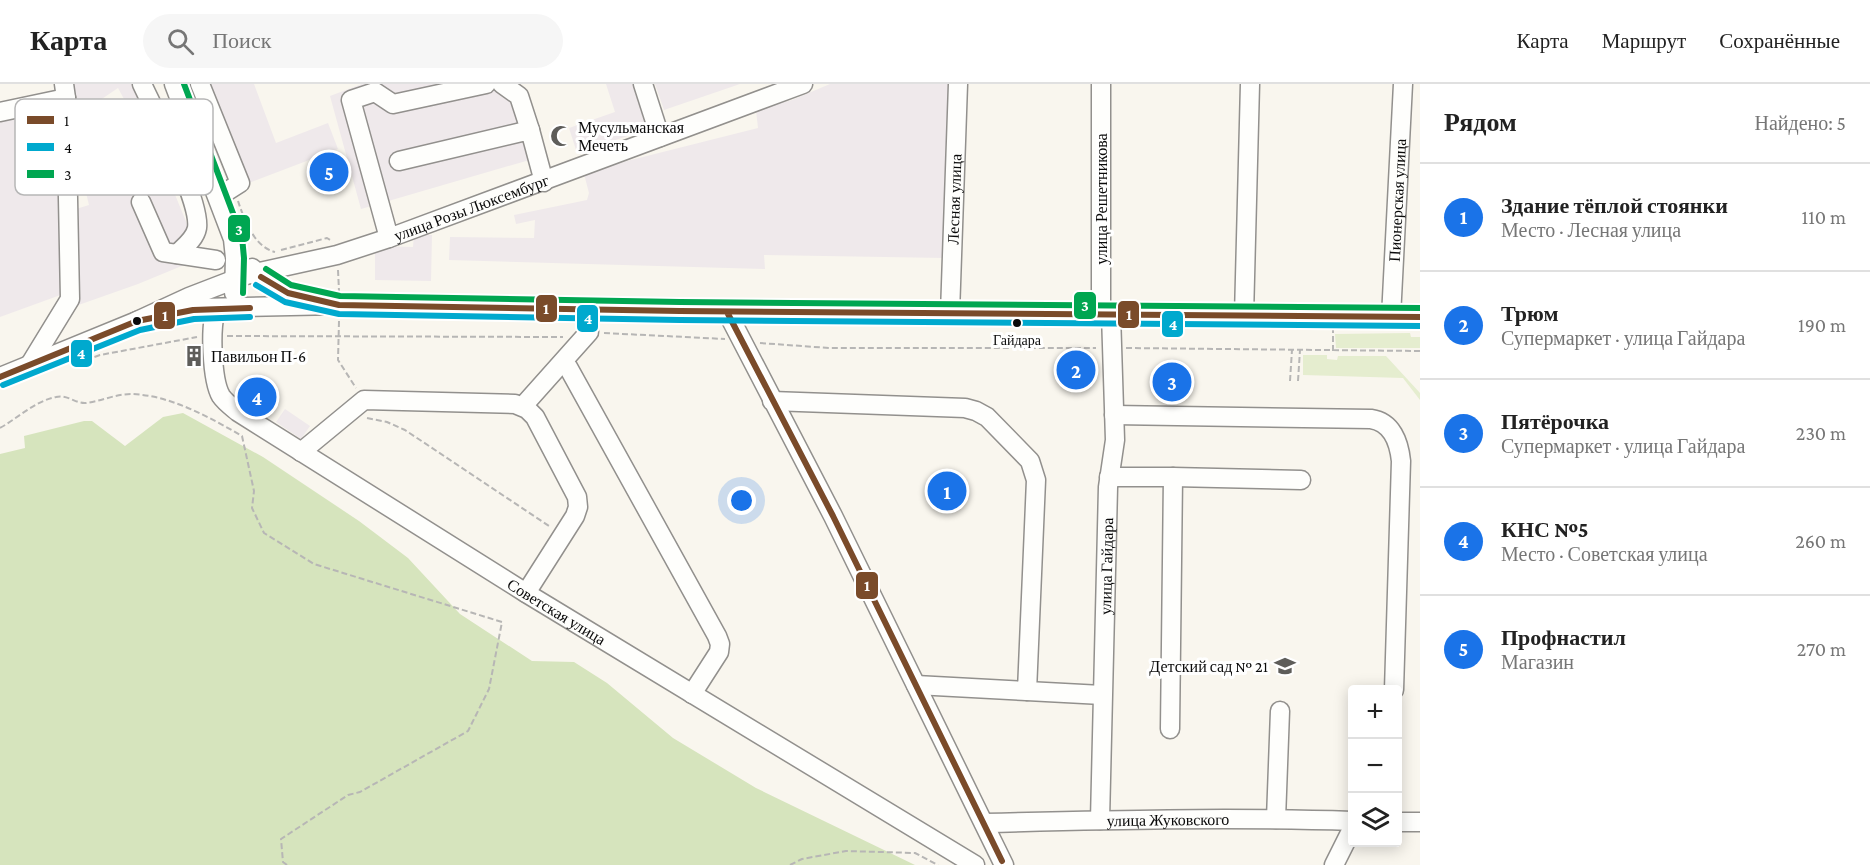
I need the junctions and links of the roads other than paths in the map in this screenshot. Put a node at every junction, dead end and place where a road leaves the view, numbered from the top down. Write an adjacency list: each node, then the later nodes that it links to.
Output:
1 (142, 84): 16 (street)
2 (174, 84): 17 (street)
3 (200, 84): 18 (street)
4 (486, 84): 31 (street)
5 (502, 84): 22 (street)
6 (663, 84): 12 (street)
7 (803, 84): 13 (street, улица Розы Люксембург)
8 (958, 84): 42 (street, Лесная улица)
9 (1101, 84): 43 (street, улица Решетникова)
10 (1250, 84): 44 (street)
11 (1403, 84): 45 (street, Пионерская улица)
12 (644, 87): 23 (street)
13 (772, 90): 23 (street, улица Розы Люксембург)
14 (65, 91): 15 (street)
15 (40, 99)
16 (149, 99)
17 (180, 99)
18 (206, 99)
19 (15, 107): 20 (street)
20 (0, 112)
21 (213, 116): 29 (street)
22 (530, 130): 24 (street); 25 (street)
23 (660, 137): 25 (street, улица Розы Люксембург)
24 (399, 161)
25 (544, 182): 31 (street, улица Розы Люксембург)
26 (213, 184): 29 (street)
27 (68, 195): 50 (street)
28 (190, 195): 32 (street)
29 (218, 197): 35 (street)
30 (141, 202): 32 (street)
31 (389, 238): 33 (street, улица Розы Люксембург)
32 (177, 254): 34 (street)
33 (337, 255): 35 (street, улица Розы Люксембург); 36 (street)
34 (216, 260)
35 (246, 280): 36 (street); 39 (street); 47 (street, улица Розы Люксембург)
36 (272, 292): 37 (street); 39 (street)
37 (339, 305): 39 (street, улица Розы Люксембург); 41 (street)
38 (217, 308): 39 (street, улица Розы Люксембург); 40 (street, улица Розы Люксембург); 49 (street, Советская улица)
39 (250, 308)
40 (180, 310): 47 (street, улица Розы Люксембург); 49 (street)
41 (727, 312): 42 (street); 53 (street)
42 (950, 313): 43 (street)
43 (1106, 314): 44 (street); 55 (street, улица Гайдара)
44 (1244, 316): 45 (street)
45 (1391, 317): 46 (street)
46 (1420, 317)
47 (137, 321): 50 (street, улица Розы Люксембург)
48 (589, 332): 54 (street)
49 (212, 336): 56 (street, Советская улица)
50 (28, 366): 52 (street, улица Розы Люксембург)
51 (568, 367): 64 (street)
52 (0, 377)
53 (772, 401): 61 (street); 63 (street)
54 (523, 406): 56 (street); 60 (street)
55 (1114, 415): 57 (street, улица Гайдара); 62 (street)
56 (301, 452): 60 (street, Советская улица)
57 (1109, 477): 58 (street); 65 (street, улица Гайдара)
58 (1173, 477): 59 (street); 67 (street)
59 (1301, 480)
60 (526, 592): 64 (street, Советская улица)
61 (916, 685): 63 (street); 73 (street)
62 (1394, 685)
63 (1027, 691): 65 (street)
64 (692, 694): 75 (street, Советская улица)
65 (1102, 695): 69 (street, улица Гайдара)
66 (1280, 711): 68 (street)
67 (1170, 729)
68 (1276, 819): 69 (street, улица Жуковского); 70 (street, улица Жуковского)
69 (1100, 820): 73 (street, улица Жуковского)
70 (1348, 821)
71 (1402, 822): 72 (street)
72 (1420, 822)
73 (984, 824): 76 (street)
74 (1348, 838): 77 (street)
75 (975, 865)
76 (1004, 865)
77 (1334, 865)

